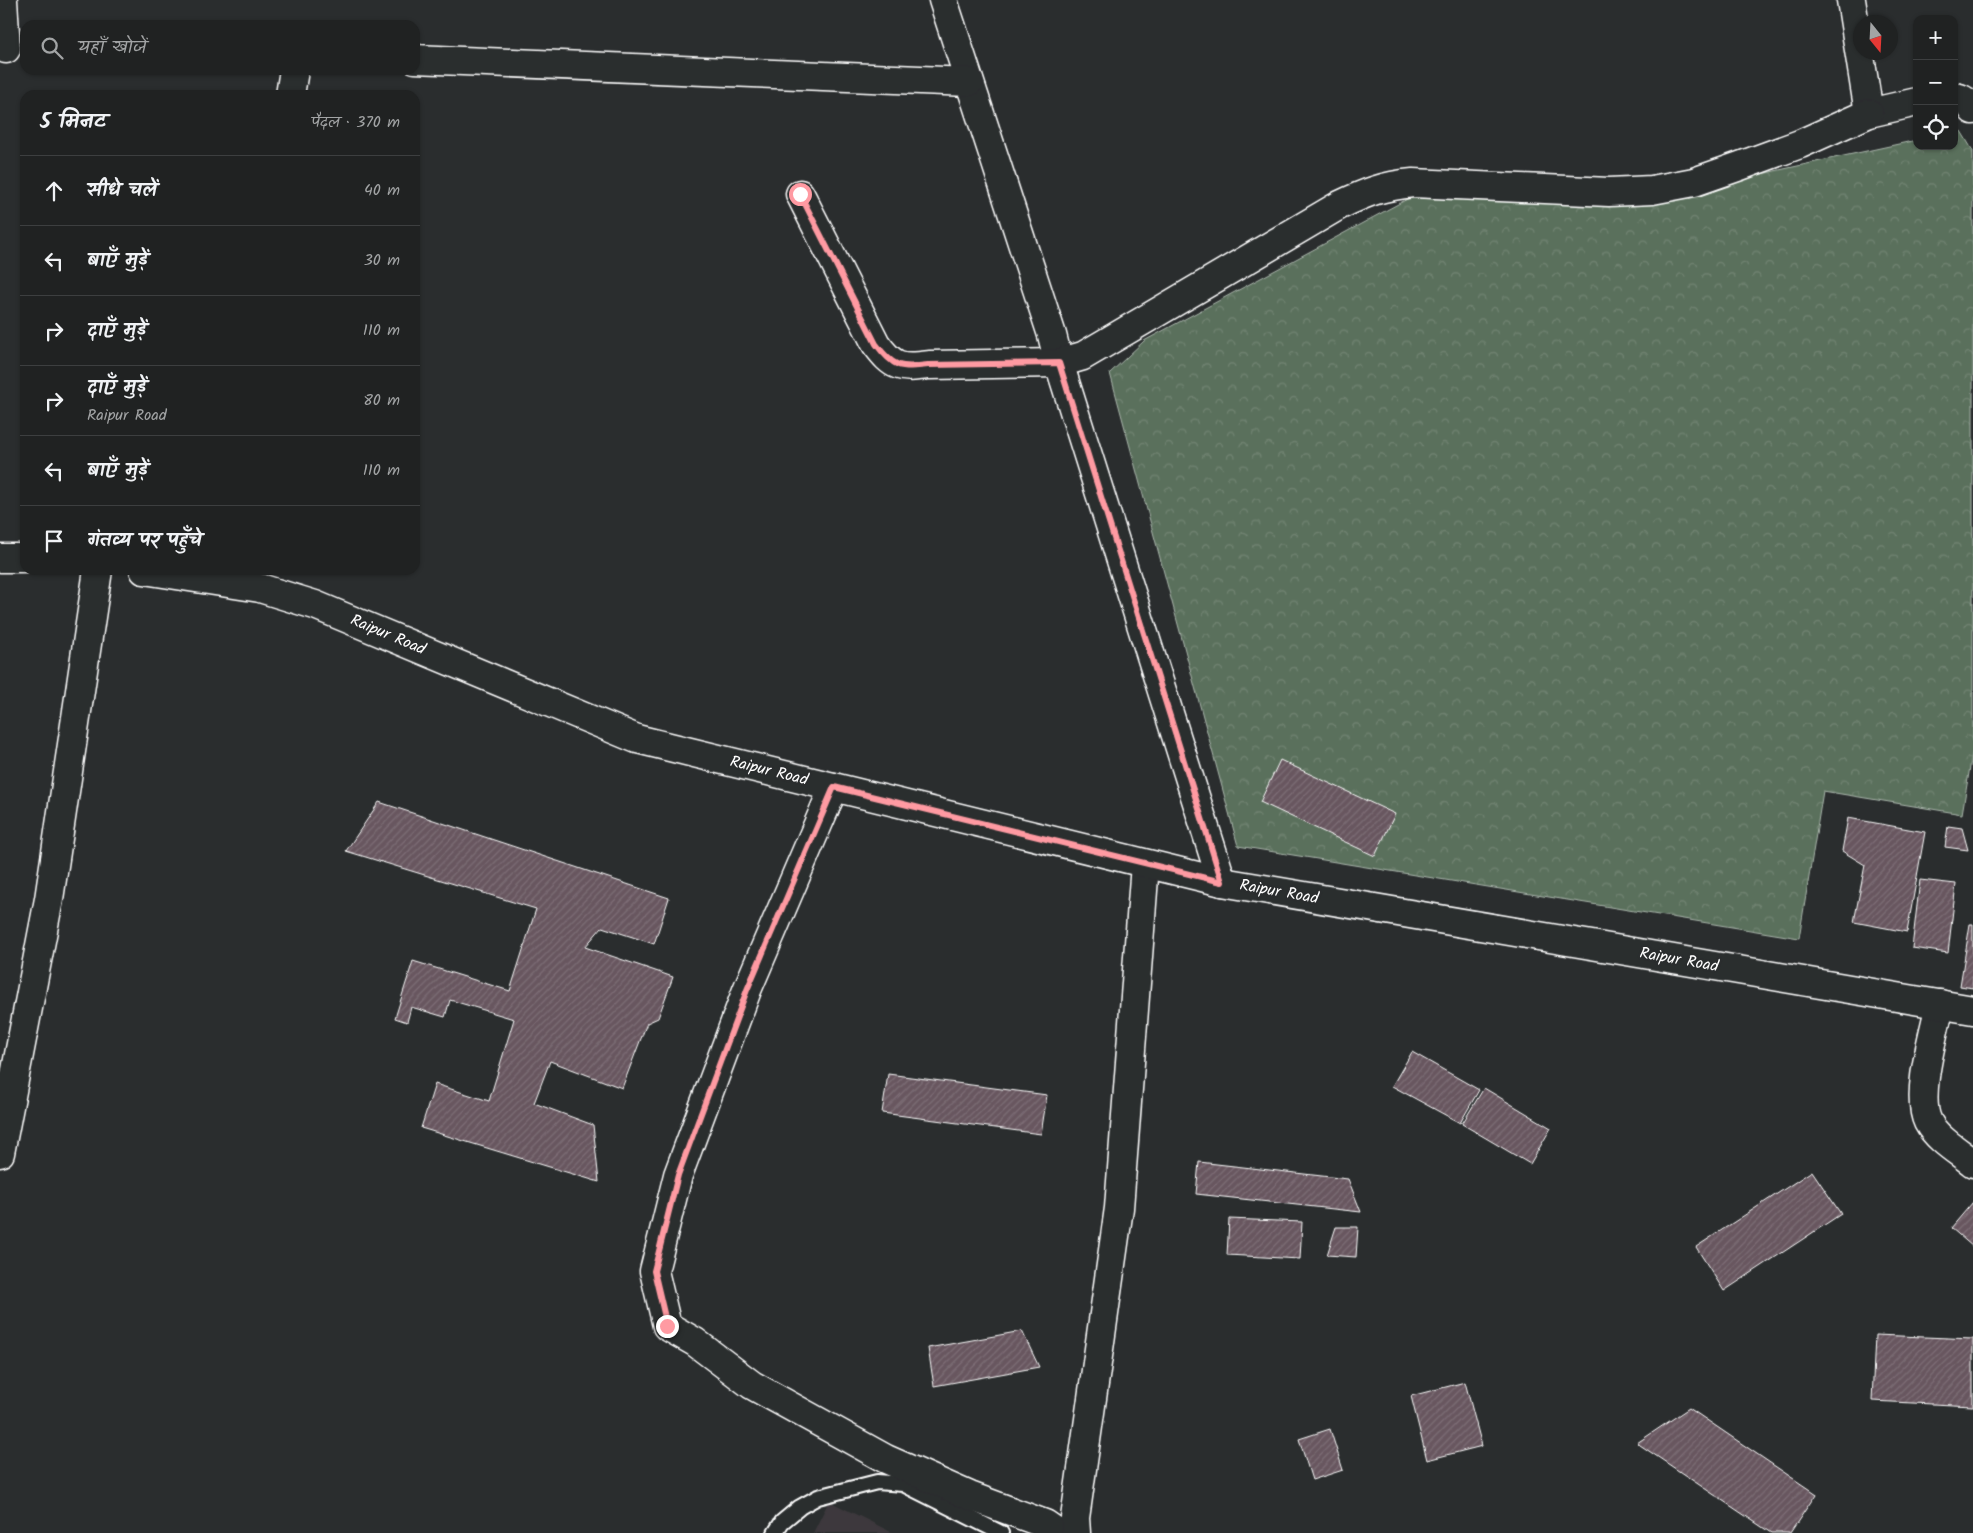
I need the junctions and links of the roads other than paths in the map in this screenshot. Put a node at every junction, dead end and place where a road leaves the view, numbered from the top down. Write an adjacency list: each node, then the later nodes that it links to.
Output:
1 (3, 0): 4 (street)
2 (943, 0): 7 (street)
3 (1851, 0): 12 (street)
4 (10, 49)
5 (420, 59): 7 (street)
6 (293, 75): 8 (street)
7 (969, 82): 14 (street)
8 (291, 90)
9 (1958, 97): 11 (street)
10 (1913, 103): 12 (street)
11 (1973, 110)
12 (1868, 114): 14 (street)
13 (800, 194): 14 (street)
14 (1059, 363): 21 (street)
15 (0, 558): 16 (street)
16 (20, 558)
17 (97, 575): 24 (street)
18 (176, 575): 19 (street, Raipur Road)
19 (834, 787): 20 (street, Raipur Road); 28 (street)
20 (1145, 864): 21 (street, Raipur Road); 29 (street)
21 (1222, 882): 22 (street, Raipur Road)
22 (1940, 1004): 23 (street, Raipur Road); 25 (street)
23 (1973, 1010)
24 (0, 1153)
25 (1973, 1163)
26 (774, 1533): 27 (lane)
27 (1001, 1533)
28 (1058, 1533)
29 (1076, 1533)

